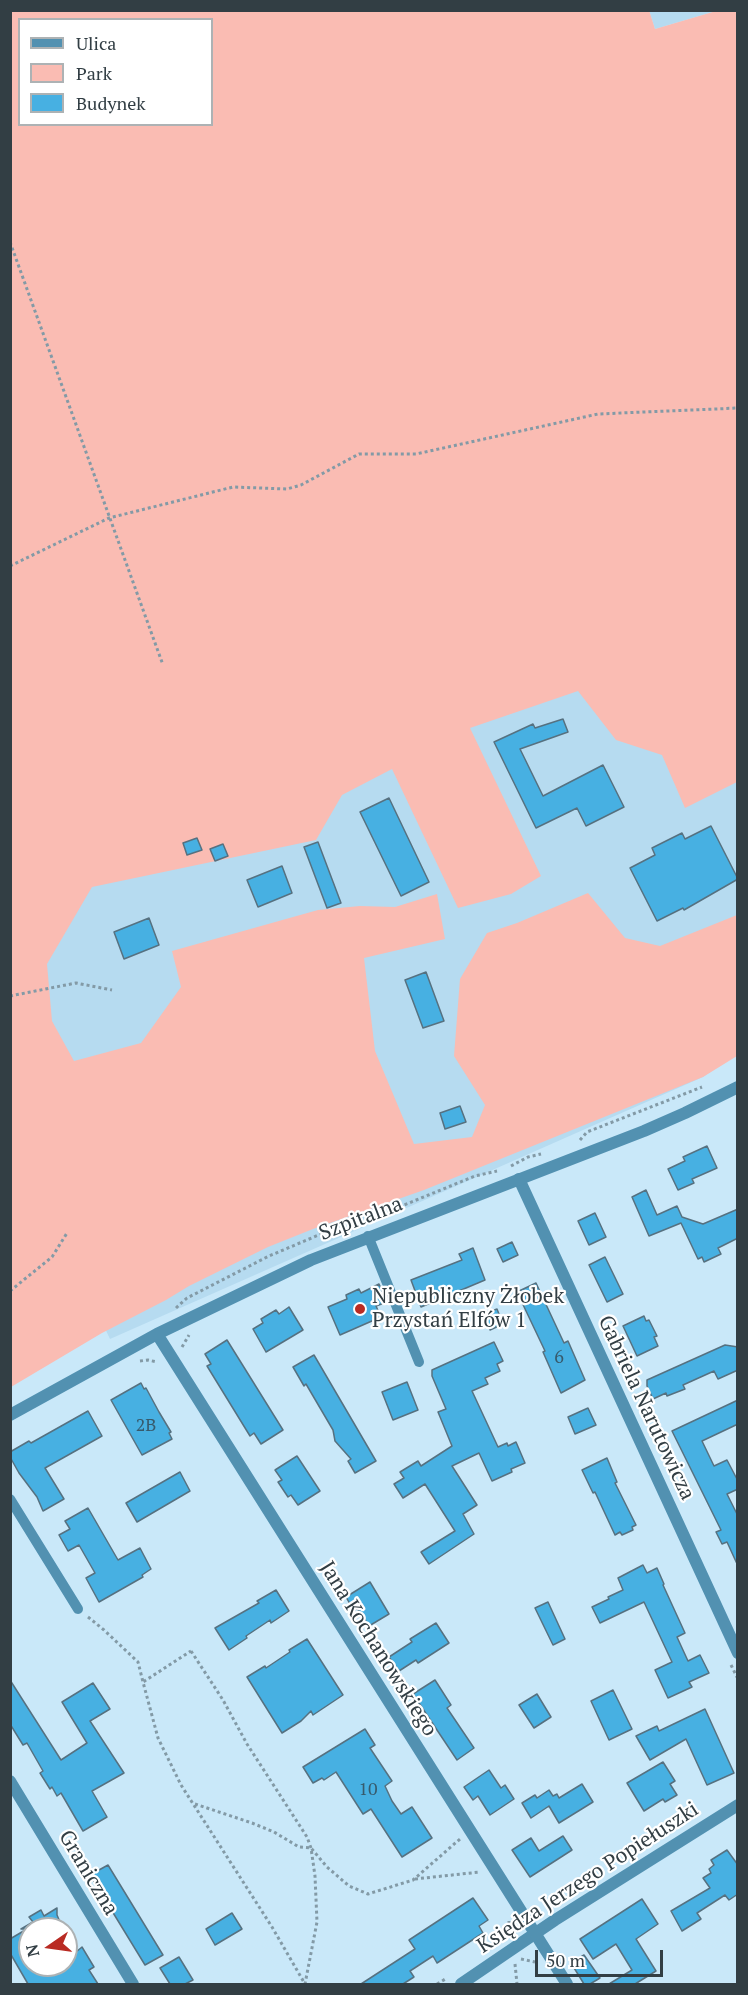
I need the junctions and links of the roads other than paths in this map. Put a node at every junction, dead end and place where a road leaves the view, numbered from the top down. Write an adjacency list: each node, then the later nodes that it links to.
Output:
1 (738, 1087): 2 (street, Szpitalna)
2 (519, 1179): 3 (street, Szpitalna); 9 (street, Gabriela Narutowicza)
3 (368, 1236): 4 (street, Szpitalna); 5 (lane)
4 (157, 1334): 6 (street, Szpitalna); 12 (street, Jana Kochanowskiego)
5 (419, 1362)
6 (10, 1415)
7 (10, 1499): 8 (lane)
8 (78, 1609)
9 (733, 1655)
10 (10, 1781): 13 (street, Graniczna)
11 (738, 1805): 12 (street, Księdza Jerzego Popiełuszki)
12 (534, 1934): 14 (street, Księdza Jerzego Popiełuszki); 15 (street, Jana Kochanowskiego)
13 (133, 1984)
14 (461, 1984)
15 (567, 1984)

